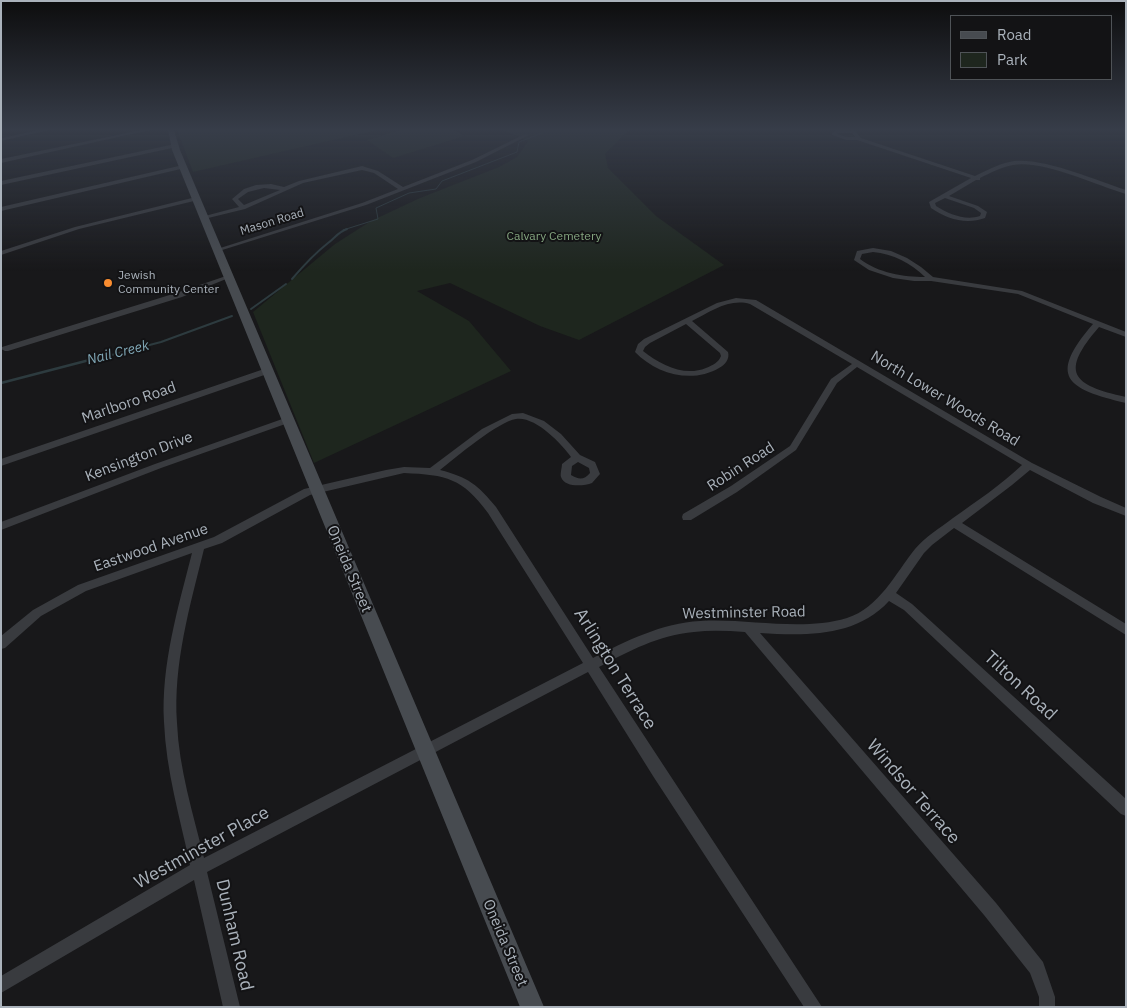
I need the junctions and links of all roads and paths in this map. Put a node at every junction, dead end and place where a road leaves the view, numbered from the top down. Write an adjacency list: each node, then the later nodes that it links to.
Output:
1 (29, 177): 11 (street)
2 (139, 177): 17 (street)
3 (187, 177): 16 (street, Oneida Street)
4 (322, 177): 12 (street)
5 (384, 177): 13 (street)
6 (433, 177): 13 (street, Mason Road)
7 (972, 177): 10 (street)
8 (982, 177): 10 (street)
9 (1077, 177): 14 (street)
10 (978, 179): 15 (street)
11 (1, 183)
12 (284, 189): 18 (street); 18 (street)
13 (402, 189): 20 (street, Mason Road)
14 (1126, 192)
15 (945, 196): 15 (street)
16 (196, 199): 19 (street, Oneida Street); 21 (street)
17 (1, 207)
18 (243, 208): 19 (street)
19 (204, 217): 20 (street, Oneida Street)
20 (217, 250): 22 (street, Oneida Street)
21 (1, 253)
22 (228, 277): 27 (street); 29 (street, Oneida Street)
23 (931, 279): 23 (street); 25 (street)
24 (688, 321): 24 (street); 28 (street, North Lower Woods Road)
25 (1098, 324): 26 (street); 30 (street)
26 (1126, 335)
27 (5, 349)
28 (858, 363): 34 (street, North Lower Woods Road); 38 (street, Robin Road)
29 (267, 371): 31 (street, Oneida Street); 33 (street, Marlboro Road)
30 (1126, 400)
31 (288, 420): 36 (street, Oneida Street); 40 (street, Kensington Drive)
32 (576, 458): 35 (street)
33 (1, 463)
34 (1029, 465): 37 (street, North Lower Woods Road); 39 (street, Westminster Road)
35 (432, 471): 36 (street, Arlington Terrace); 46 (street, Arlington Terrace)
36 (316, 489): 41 (street, Eastwood Avenue); 47 (street, Oneida Street)
37 (1126, 512)
38 (687, 518)
39 (954, 523): 42 (street, Westminster Road); 44 (street)
40 (1, 526)
41 (199, 548): 45 (street, Eastwood Avenue); 49 (street, Dunham Road)
42 (887, 593): 43 (street, Westminster Road); 48 (street, Tilton Road)
43 (748, 627): 46 (street, Westminster Road); 54 (street, Windsor Terrace)
44 (1126, 630)
45 (1, 644)
46 (592, 666): 47 (street, Westminster Road); 53 (street, Arlington Terrace)
47 (425, 752): 49 (street, Westminster Place); 52 (street, Oneida Street)
48 (1126, 809)
49 (199, 868): 50 (street, Westminster Place); 51 (street, Dunham Road)
50 (1, 985)
51 (232, 1007)
52 (532, 1007)
53 (814, 1007)
54 (1047, 1007)

